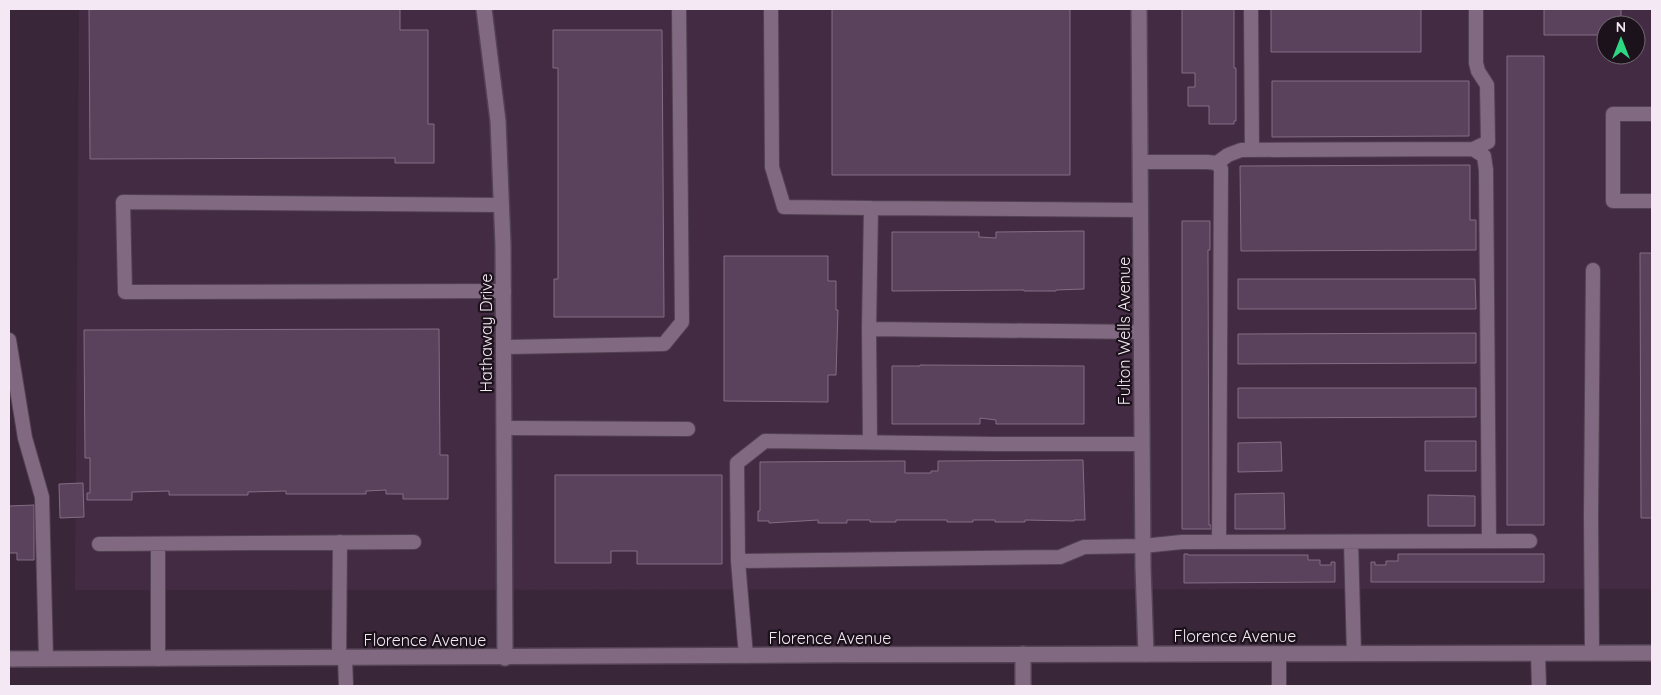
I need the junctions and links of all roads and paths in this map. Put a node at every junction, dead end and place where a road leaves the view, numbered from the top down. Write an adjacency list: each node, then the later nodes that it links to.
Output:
1 (484, 9): 13 (main road, Hathaway Drive)
2 (679, 9): 21 (lane)
3 (771, 9): 14 (lane)
4 (1139, 9): 10 (main road, Fulton Wells Avenue)
5 (1251, 9): 9 (lane)
6 (1476, 9): 8 (lane)
7 (1652, 114): 12 (lane)
8 (1473, 149): 9 (lane); 26 (lane)
9 (1252, 150): 11 (lane)
10 (1140, 162): 11 (lane); 15 (main road, Fulton Wells Avenue)
11 (1217, 163): 30 (lane)
12 (1652, 201)
13 (502, 205): 17 (main road, Hathaway Drive); 17 (lane)
14 (871, 208): 15 (lane); 18 (lane)
15 (1140, 210): 19 (main road, Fulton Wells Avenue)
16 (1593, 270): 36 (lane)
17 (504, 291): 21 (main road, Hathaway Drive)
18 (869, 329): 19 (lane); 24 (lane)
19 (1141, 332): 25 (main road, Fulton Wells Avenue)
20 (9, 340): 47 (lane)
21 (504, 347): 22 (main road, Hathaway Drive)
22 (504, 428): 23 (lane); 45 (main road, Hathaway Drive)
23 (688, 429)
24 (870, 442): 25 (lane); 35 (lane)
25 (1142, 444): 34 (main road, Fulton Wells Avenue)
26 (1490, 541): 27 (lane); 31 (lane)
27 (1530, 541)
28 (340, 542): 29 (lane); 33 (lane); 44 (lane)
29 (414, 542)
30 (1219, 542): 31 (lane); 34 (lane)
31 (1352, 542): 41 (lane)
32 (99, 544): 33 (lane)
33 (158, 544): 48 (lane)
34 (1142, 546): 35 (lane); 39 (main road, Fulton Wells Avenue)
35 (738, 562): 43 (lane)
36 (1592, 653): 37 (main road, Florence Avenue); 42 (main road, Florence Avenue)
37 (1652, 653)
38 (1023, 654): 39 (main road, Florence Avenue); 43 (main road, Florence Avenue); 50 (main road)
39 (1146, 654): 40 (main road, Florence Avenue)
40 (1279, 654): 41 (main road, Florence Avenue); 51 (lane)
41 (1354, 654): 42 (main road, Florence Avenue)
42 (1538, 654): 52 (lane)
43 (746, 656): 45 (main road, Florence Avenue)
44 (342, 658): 45 (main road, Florence Avenue); 48 (main road, Florence Avenue); 49 (lane)
45 (505, 658)
46 (9, 659): 47 (main road, Florence Avenue)
47 (46, 659): 48 (main road, Florence Avenue)
48 (158, 659)
49 (346, 686)
50 (1023, 686)
51 (1279, 686)
52 (1539, 686)

